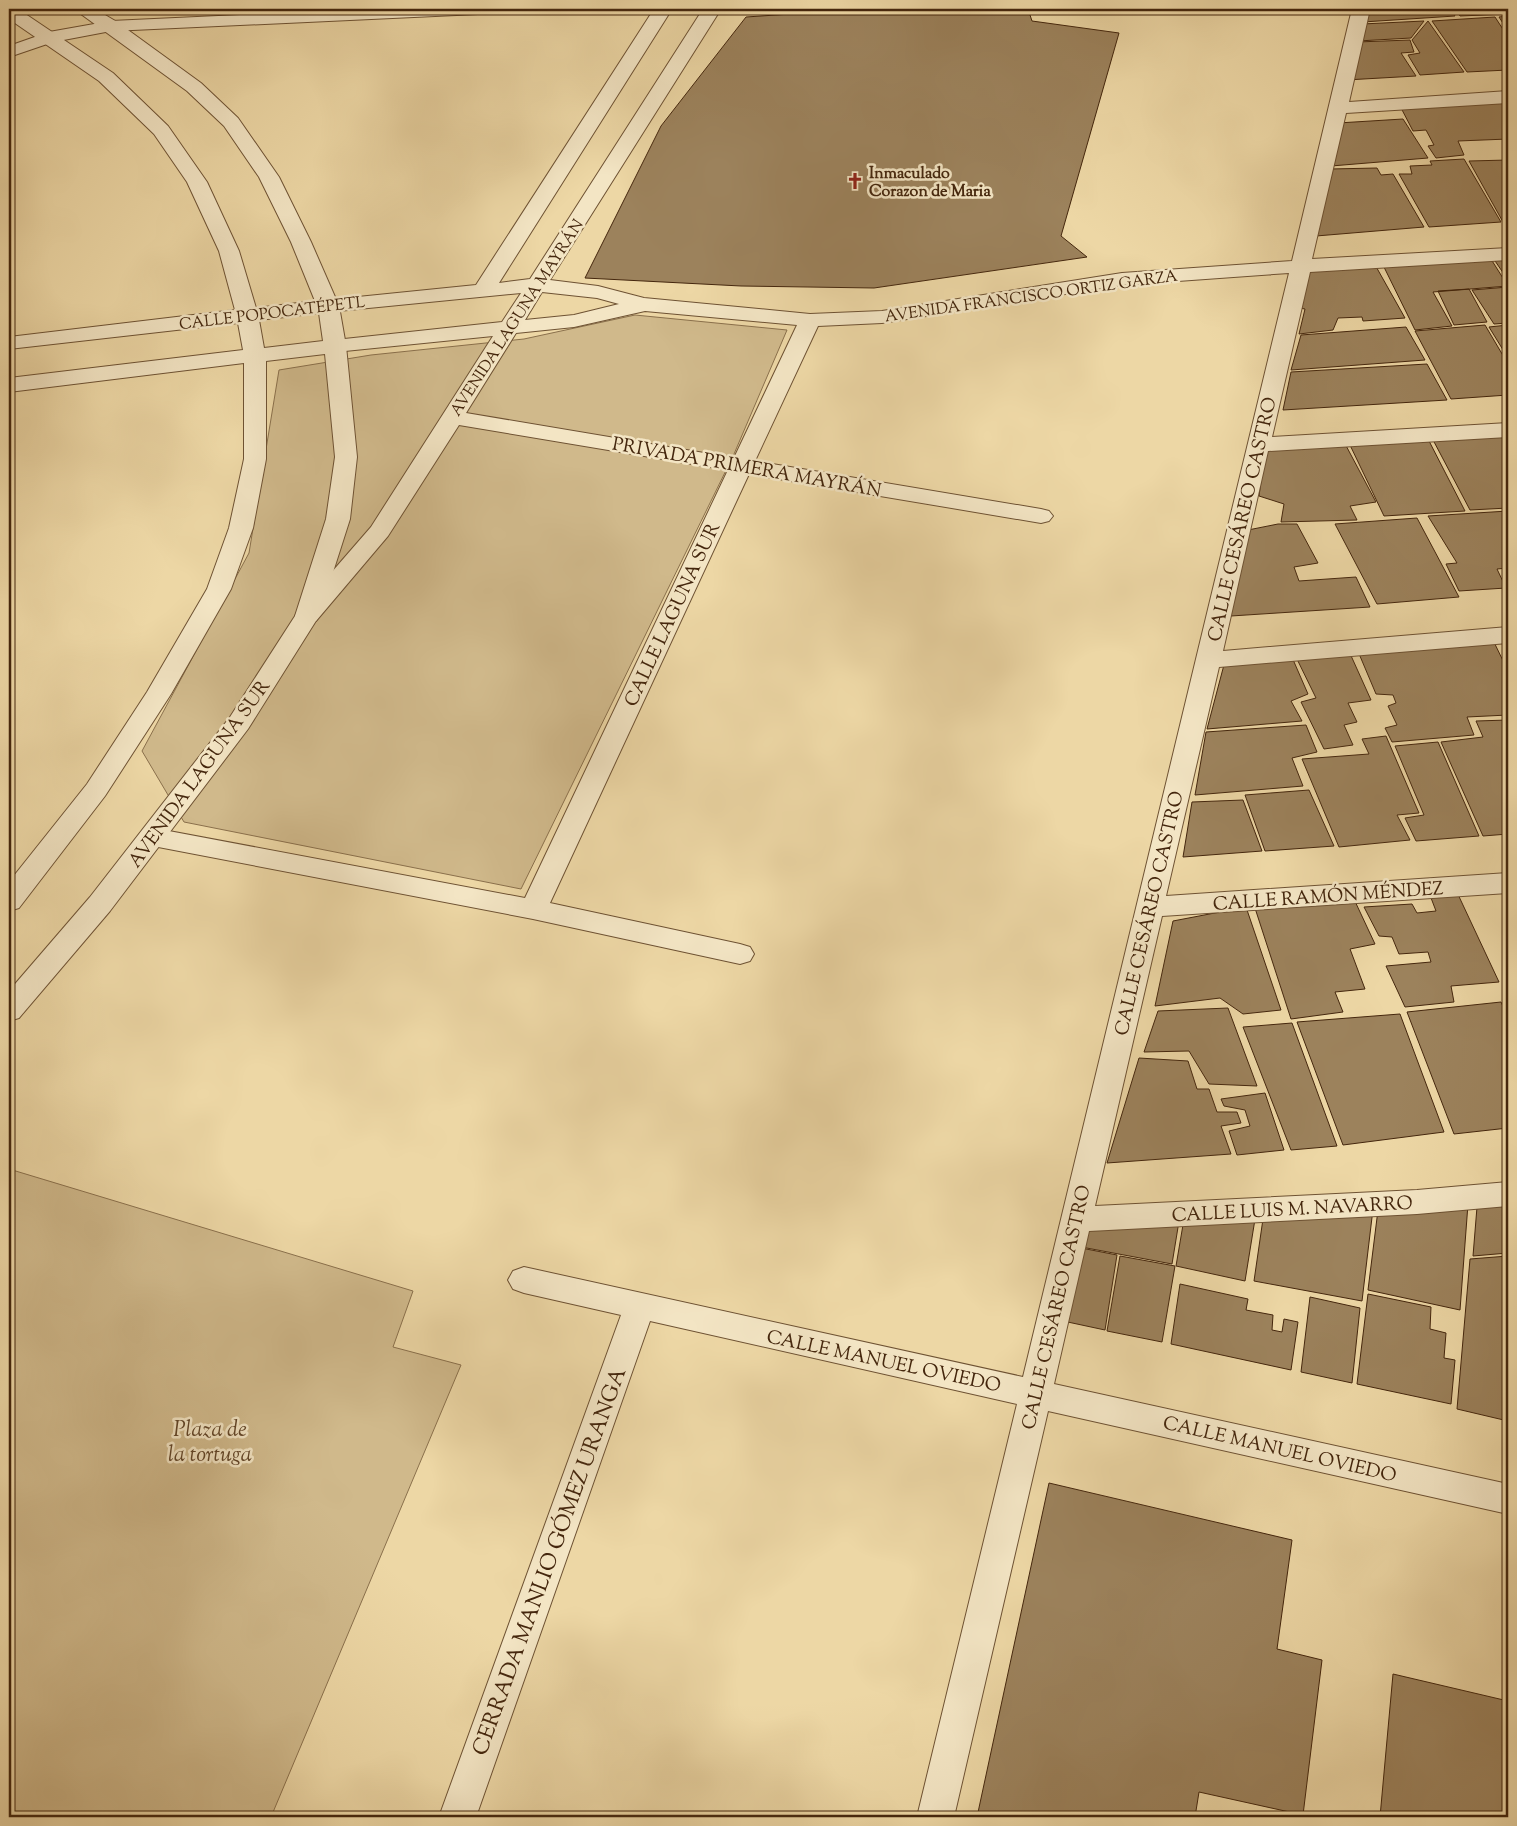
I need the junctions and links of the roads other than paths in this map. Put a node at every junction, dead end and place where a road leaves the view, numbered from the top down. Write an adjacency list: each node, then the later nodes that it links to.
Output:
1 (83, 9): 7 (street, AVENIDA LAGUNA SUR)
2 (478, 9): 7 (street)
3 (663, 9): 15 (street)
4 (712, 9): 14 (street, AVENIDA LAGUNA MAYRÁN)
5 (1361, 9): 11 (street, CALLE CESÁREO CASTRO)
6 (9, 12): 8 (street)
7 (111, 26): 8 (street); 17 (street, AVENIDA LAGUNA SUR)
8 (49, 37): 9 (street); 18 (street)
9 (9, 52)
10 (1508, 97): 11 (street)
11 (1338, 108): 13 (street, CALLE CESÁREO CASTRO)
12 (1508, 254): 13 (street, AVENIDA FRANCISCO ORTIZ GARZA)
13 (1300, 266): 19 (street, AVENIDA FRANCISCO ORTIZ GARZA); 27 (street, CALLE CESÁREO CASTRO)
14 (536, 285): 15 (street, CALLE POPOCATÉPETL); 16 (street, AVENIDA FRANCISCO ORTIZ GARZA); 20 (street, AVENIDA LAGUNA MAYRÁN)
15 (484, 289): 17 (street, CALLE POPOCATÉPETL)
16 (643, 304): 19 (street, AVENIDA FRANCISCO ORTIZ GARZA); 20 (street, AVENIDA FRANCISCO ORTIZ GARZA)
17 (328, 306): 18 (street, CALLE POPOCATÉPETL); 22 (street, AVENIDA LAGUNA SUR)
18 (247, 315): 21 (street, CALLE POPOCATÉPETL); 23 (street)
19 (810, 320): 28 (street, CALLE LAGUNA SUR)
20 (509, 327): 22 (street); 25 (street, AVENIDA LAGUNA MAYRÁN)
21 (9, 343)
22 (336, 346): 23 (street); 30 (street, AVENIDA LAGUNA SUR)
23 (255, 355): 24 (street); 35 (street)
24 (9, 385)
25 (452, 417): 28 (street, PRIVADA PRIMERA MAYRÁN); 30 (street, AVENIDA LAGUNA MAYRÁN)
26 (1508, 430): 27 (street)
27 (1258, 445): 32 (street, CALLE CESÁREO CASTRO)
28 (741, 466): 29 (street, PRIVADA PRIMERA MAYRÁN); 37 (street, CALLE LAGUNA SUR)
29 (1041, 516)
30 (307, 616): 33 (street, AVENIDA LAGUNA SUR)
31 (1508, 635): 32 (street)
32 (1207, 660): 36 (street, CALLE CESÁREO CASTRO)
33 (153, 837): 37 (street); 39 (street, AVENIDA LAGUNA SUR)
34 (1508, 883): 36 (street, CALLE RAMÓN MÉNDEZ)
35 (9, 901)
36 (1149, 907): 41 (street, CALLE CESÁREO CASTRO)
37 (533, 909): 38 (street)
38 (740, 954)
39 (13, 999)
40 (1508, 1194): 41 (street, CALLE LUIS M. NAVARRO)
41 (1076, 1220): 44 (street, CALLE CESÁREO CASTRO)
42 (524, 1280): 43 (street, CALLE MANUEL OVIEDO)
43 (640, 1306): 44 (street, CALLE MANUEL OVIEDO); 46 (street, CERRADA MANLIO GÓMEZ URANGA)
44 (1035, 1393): 45 (street, CALLE MANUEL OVIEDO); 47 (street, CALLE CESÁREO CASTRO)
45 (1508, 1499)
46 (457, 1817)
47 (936, 1817)

